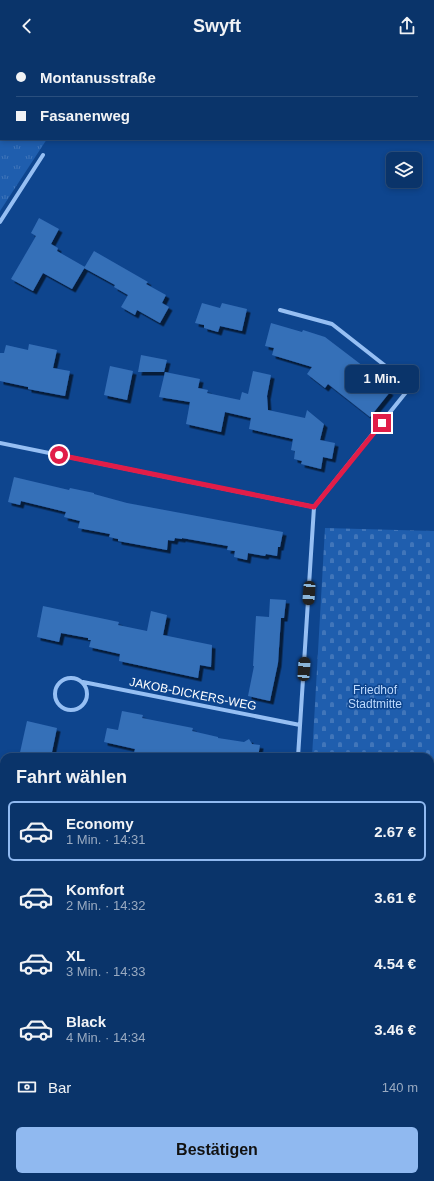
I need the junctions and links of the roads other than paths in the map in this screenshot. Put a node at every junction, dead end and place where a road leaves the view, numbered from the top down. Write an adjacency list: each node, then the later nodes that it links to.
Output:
1 (43, 156): 2 (street)
2 (0, 222)
3 (280, 310): 5 (street)
4 (0, 443): 5 (street)
5 (314, 507): 7 (street)
6 (83, 682): 6 (street, JAKOB-DICKERS-WEG); 7 (street, JAKOB-DICKERS-WEG)
7 (300, 725): 8 (street)
8 (298, 753)

